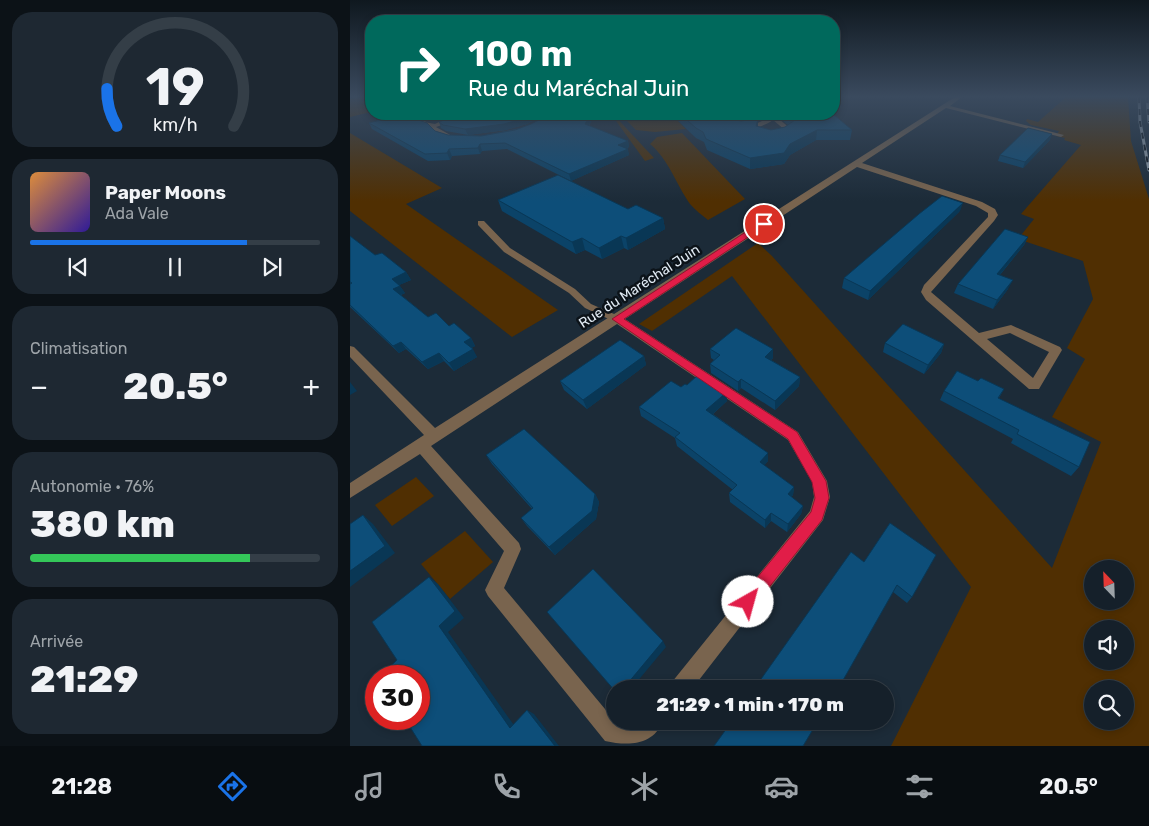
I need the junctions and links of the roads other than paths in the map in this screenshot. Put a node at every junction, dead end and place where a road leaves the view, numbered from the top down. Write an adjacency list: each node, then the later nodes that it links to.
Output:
1 (437, 132): 7 (street)
2 (787, 132): 6 (street)
3 (905, 132): 8 (street, Rue du Maréchal Juin)
4 (1048, 132): 5 (street)
5 (1061, 135)
6 (768, 136)
7 (461, 138)
8 (856, 164): 10 (street, Rue du Maréchal Juin); 11 (street)
9 (481, 223): 10 (lane)
10 (617, 319): 13 (street, Rue du Maréchal Juin); 15 (street)
11 (977, 338): 11 (street)
12 (350, 350): 13 (street)
13 (428, 441): 14 (street, Rue du Maréchal Juin); 16 (street)
14 (350, 491)
15 (686, 680)
16 (606, 727)
17 (609, 730): 18 (street)
18 (644, 730)

